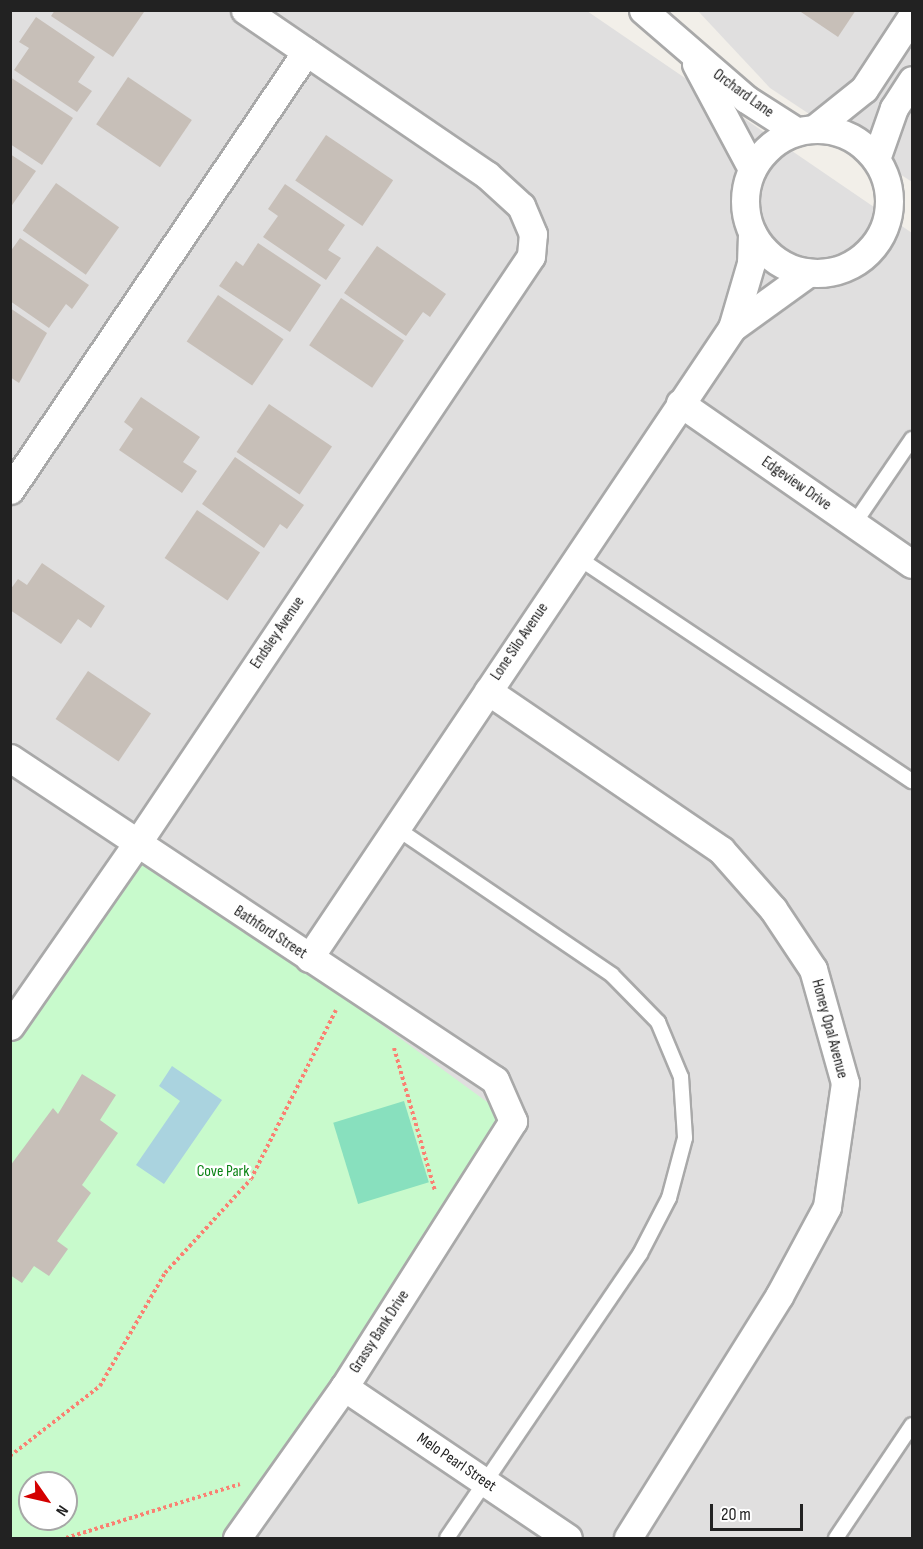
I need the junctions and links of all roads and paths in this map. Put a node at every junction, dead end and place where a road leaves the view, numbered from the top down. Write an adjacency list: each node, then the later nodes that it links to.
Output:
1 (245, 10): 4 (street)
2 (643, 10): 5 (street, Orchard Lane)
3 (912, 16): 7 (street)
4 (306, 52): 15 (street); 23 (street, Endsley Avenue)
5 (692, 55): 7 (street, Orchard Lane); 9 (street, Orchard Lane)
6 (912, 80): 8 (street)
7 (805, 130): 8 (street); 9 (street)
8 (876, 159): 11 (street)
9 (752, 169): 10 (street)
10 (752, 233): 11 (street); 12 (street, Lone Silo Avenue)
11 (808, 273): 12 (street, Lone Silo Avenue)
12 (732, 327): 13 (street, Lone Silo Avenue)
13 (680, 403): 16 (street, Edgeview Drive); 17 (street, Lone Silo Avenue)
14 (912, 439): 16 (lane)
15 (10, 490)
16 (854, 524): 18 (street, Edgeview Drive)
17 (577, 557): 19 (street, Lone Silo Avenue); 21 (lane)
18 (912, 564)
19 (488, 691): 22 (street, Lone Silo Avenue); 40 (street, Honey Opal Avenue)
20 (10, 758): 23 (street, Bathford Street)
21 (912, 781)
22 (396, 828): 24 (street, Lone Silo Avenue); 34 (lane)
23 (136, 844): 24 (street, Bathford Street); 27 (street, Endsley Avenue)
24 (309, 958): 25 (street, Bathford Street)
25 (348, 985): 26 (street, Bathford Street); 32 (path)
26 (382, 1007): 28 (street, Bathford Street); 29 (path)
27 (10, 1026)
28 (513, 1121): 29 (street, Grassy Bank Drive)
29 (446, 1229): 30 (street, Grassy Bank Drive)
30 (344, 1387): 33 (street, Grassy Bank Drive); 34 (street, Melo Pearl Street)
31 (912, 1425): 35 (lane)
32 (10, 1456)
33 (287, 1469): 36 (path); 37 (street, Grassy Bank Drive)
34 (485, 1482): 38 (lane); 39 (street, Melo Pearl Street)
35 (843, 1536)
36 (66, 1539)
37 (237, 1539)
38 (447, 1539)
39 (568, 1539)
40 (628, 1539)

